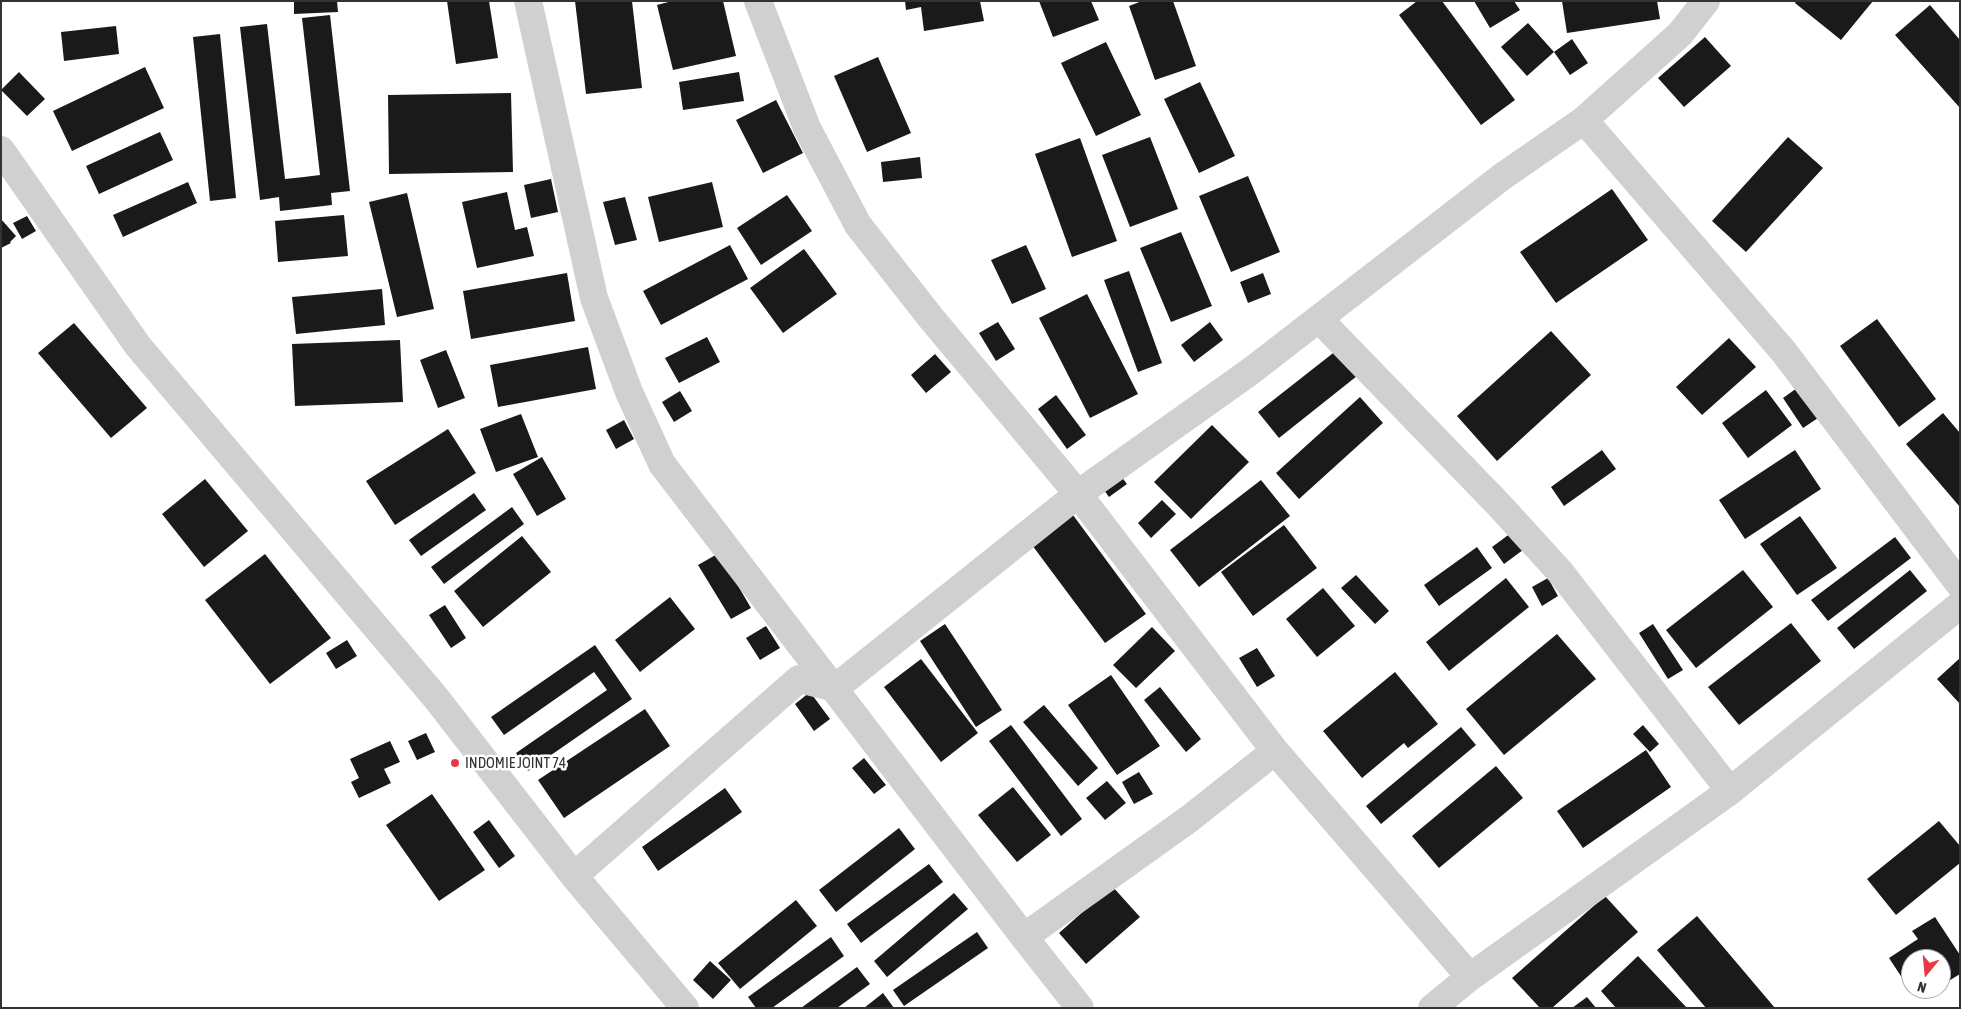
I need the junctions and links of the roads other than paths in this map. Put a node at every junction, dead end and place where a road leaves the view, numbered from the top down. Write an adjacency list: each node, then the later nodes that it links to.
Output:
1 (528, 1): 10 (street)
2 (758, 1): 7 (street)
3 (1706, 1): 4 (street)
4 (1584, 120): 6 (street); 8 (street)
5 (1, 150): 13 (street)
6 (1319, 319): 7 (street); 12 (street)
7 (1078, 494): 10 (street); 11 (street)
8 (1960, 585)
9 (1960, 606): 12 (street)
10 (835, 688): 13 (street); 14 (street)
11 (1276, 751): 14 (street); 15 (street)
12 (1730, 792): 15 (street)
13 (574, 876): 16 (street)
14 (1024, 937): 17 (street)
15 (1470, 977): 18 (street)
16 (685, 1008)
17 (1080, 1008)
18 (1432, 1008)

